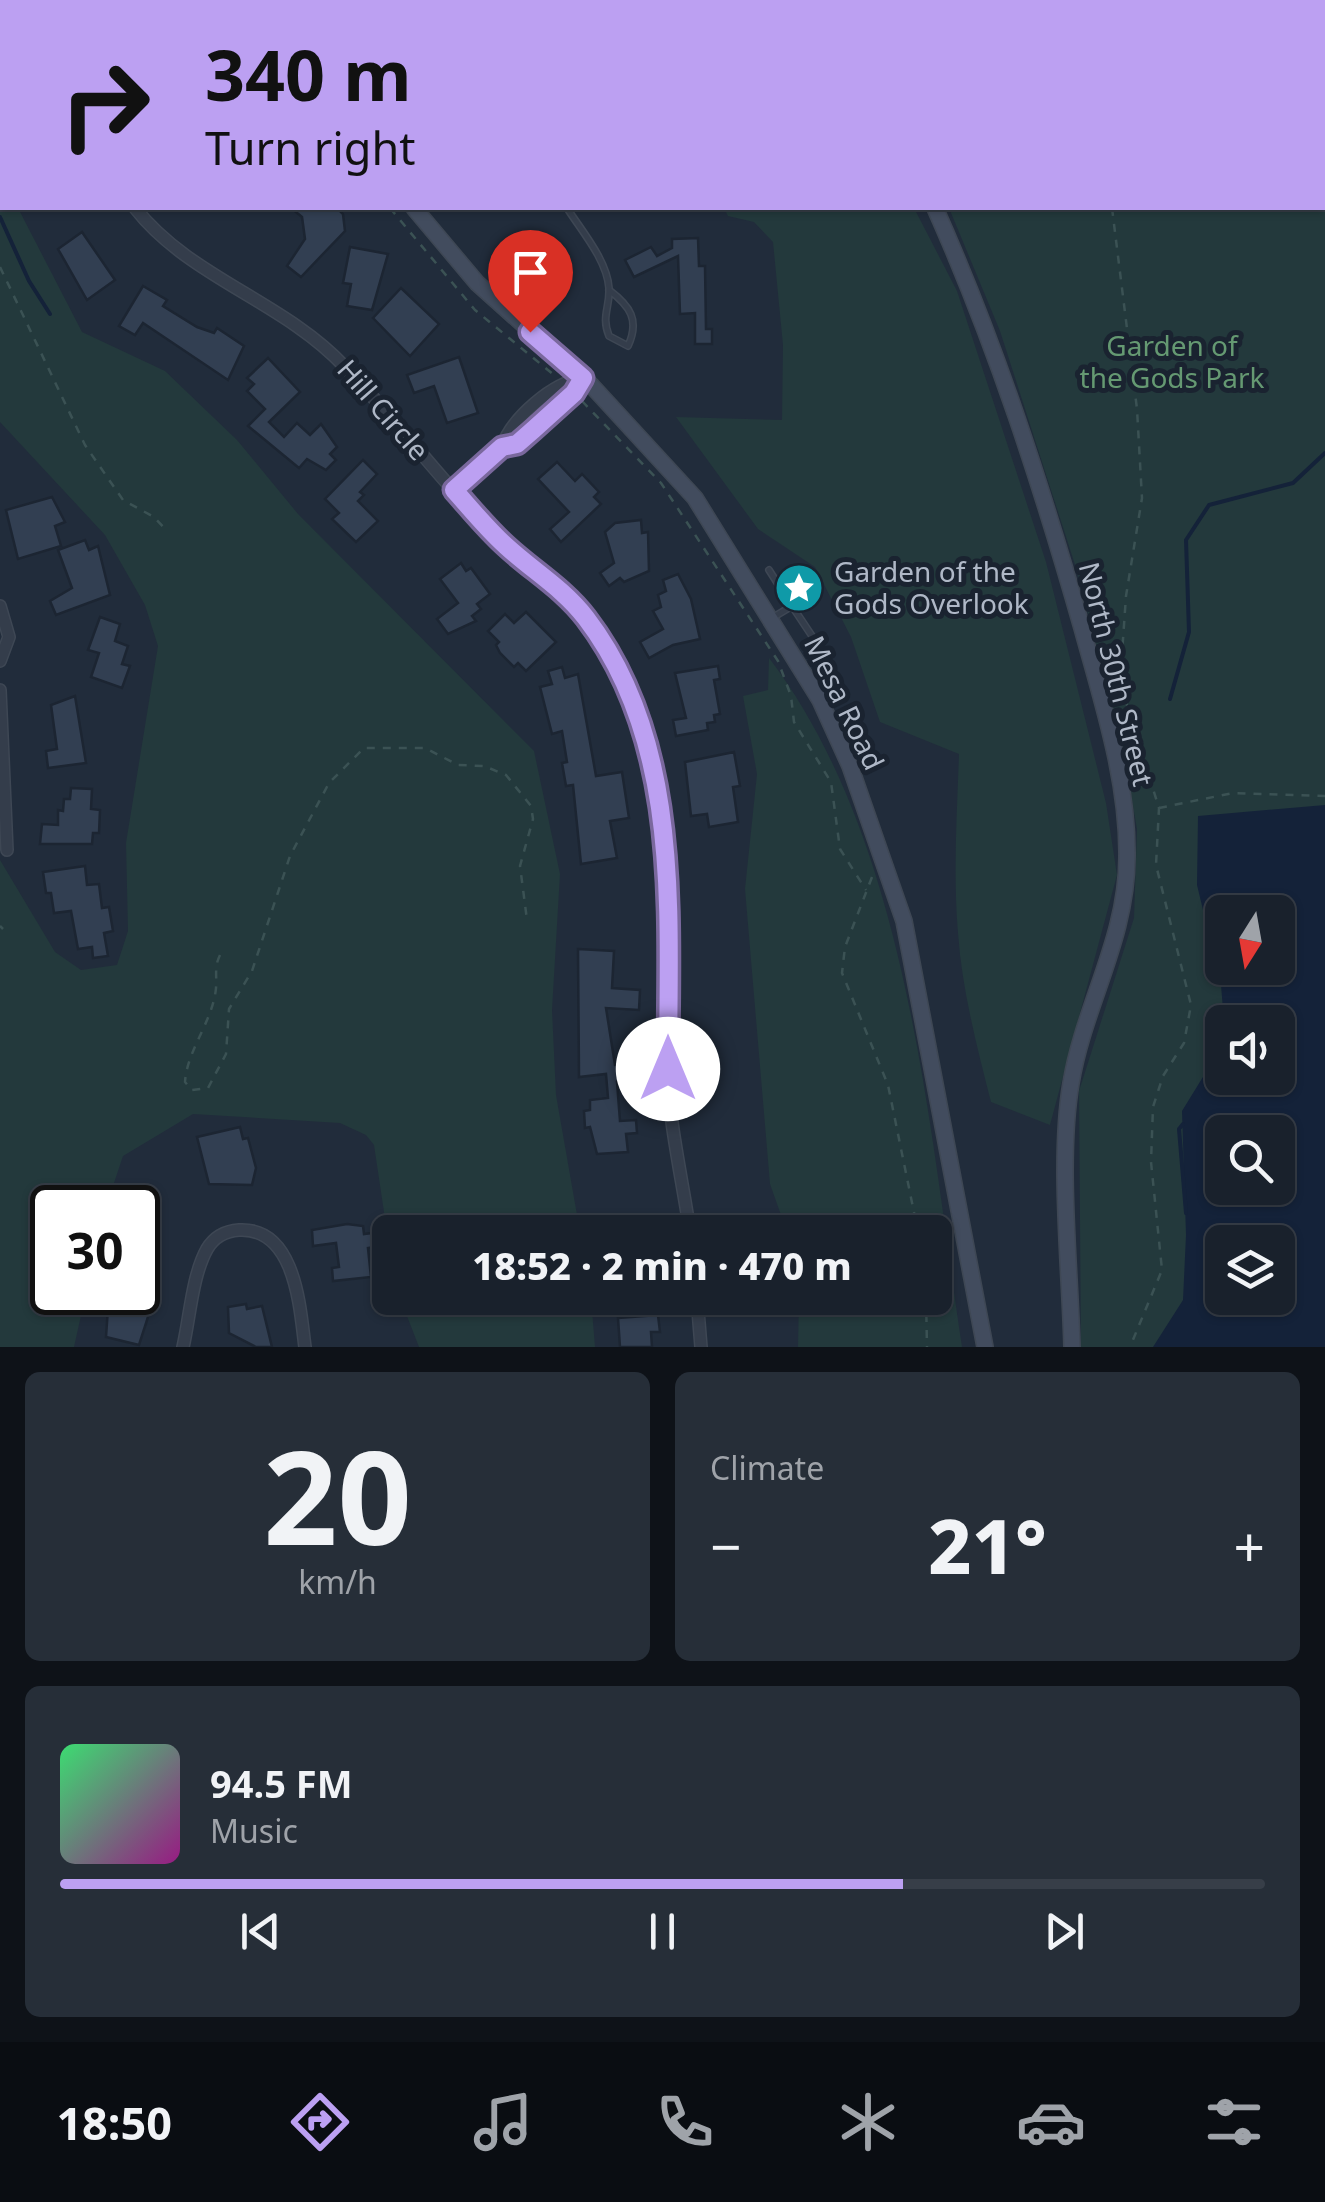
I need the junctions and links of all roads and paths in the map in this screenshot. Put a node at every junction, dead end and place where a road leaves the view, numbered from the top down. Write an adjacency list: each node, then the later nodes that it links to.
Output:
1 (137, 210): 15 (street, Hill Circle)
2 (392, 210): 10 (path)
3 (416, 210): 9 (main road, Mesa Road)
4 (568, 210): 8 (lane)
5 (937, 210): 38 (main road, North 30th Street)
6 (1112, 210): 25 (path)
7 (0, 267): 16 (path)
8 (609, 290): 8 (lane)
9 (583, 378): 10 (street); 11 (street); 20 (main road, Mesa Road)
10 (561, 382): 12 (street)
11 (574, 393): 13 (street); 30 (path)
12 (532, 408): 13 (street); 14 (street)
13 (544, 420): 14 (street)
14 (502, 447): 15 (street)
15 (454, 490): 29 (street, Hill Circle)
16 (167, 531)
17 (768, 570): 19 (lane)
18 (0, 606): 22 (street)
19 (792, 606): 20 (lane); 21 (lane)
20 (772, 618): 37 (main road, Mesa Road)
21 (814, 639)
22 (0, 662)
23 (0, 690): 26 (street)
24 (1325, 796): 25 (path)
25 (1158, 808): 39 (path)
26 (7, 850)
27 (527, 920): 28 (path)
28 (220, 955)
29 (687, 1215)
30 (915, 1215)
31 (698, 1315): 35 (street)
32 (926, 1315): 36 (path)
33 (183, 1347): 34 (street)
34 (305, 1347)
35 (701, 1347)
36 (927, 1347)
37 (986, 1347)
38 (1072, 1347)
39 (1130, 1347)

